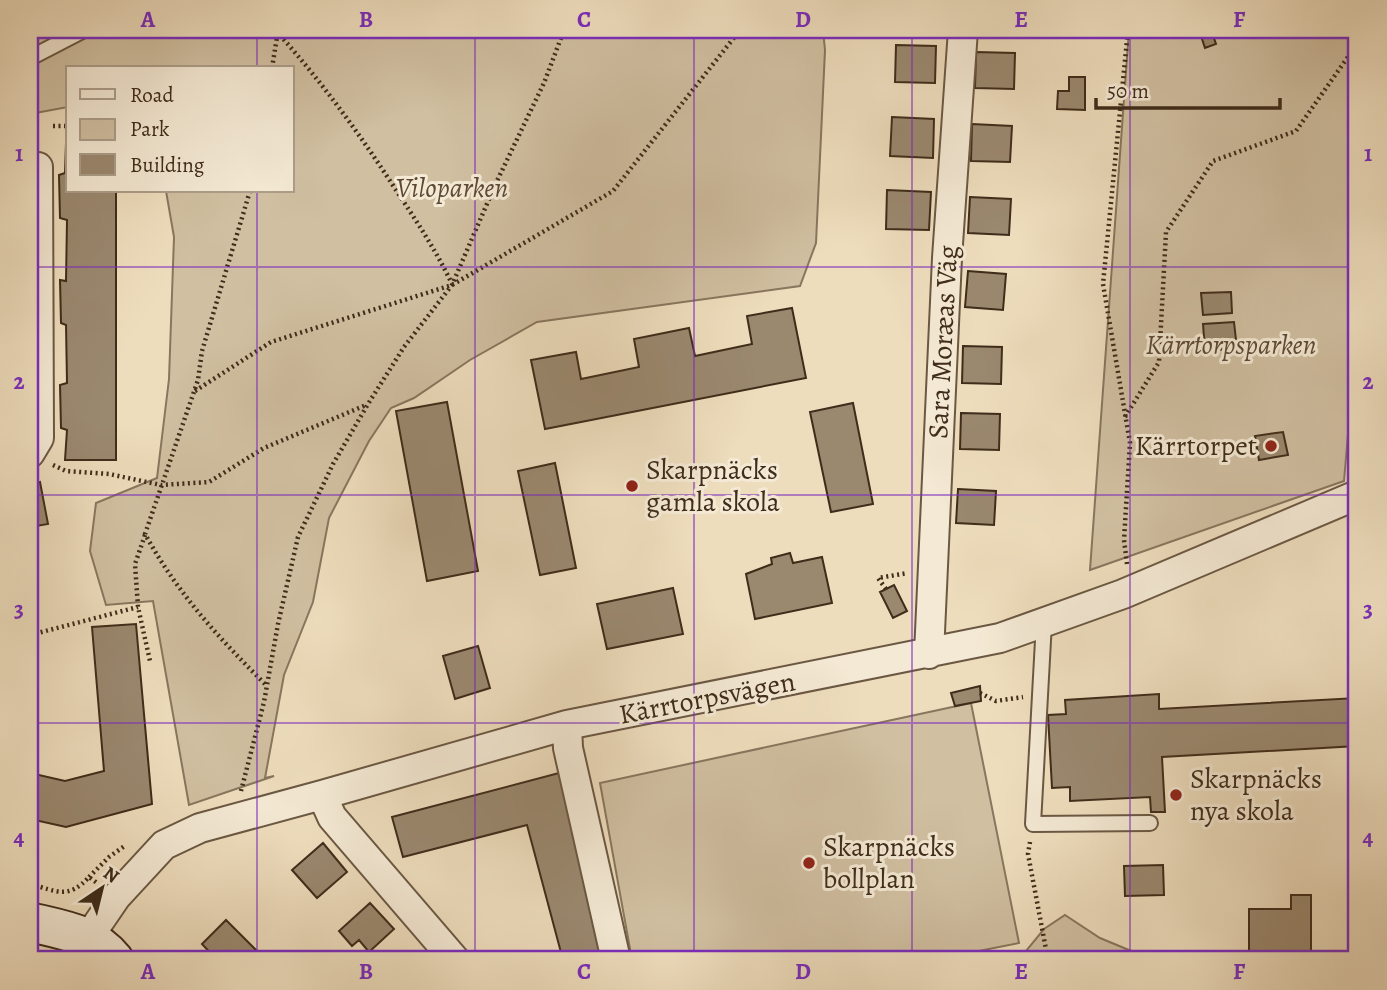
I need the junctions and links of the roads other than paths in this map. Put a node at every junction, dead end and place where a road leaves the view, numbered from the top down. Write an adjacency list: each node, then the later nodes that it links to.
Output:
1 (84, 30): 3 (lane)
2 (963, 30): 8 (street, Sara Moræas Väg)
3 (30, 58)
4 (37, 167): 5 (street)
5 (36, 457)
6 (1355, 504): 7 (street, Kärrtorpsvägen)
7 (1044, 622): 8 (street, Kärrtorpsvägen); 11 (lane)
8 (929, 654): 9 (street, Kärrtorpsvägen)
9 (567, 725): 10 (street, Kärrtorpsvägen); 15 (street)
10 (322, 796): 13 (street, Kärrtorpsvägen); 14 (street)
11 (1150, 823)
12 (30, 922): 13 (street)
13 (101, 949)
14 (455, 960)
15 (616, 960)

